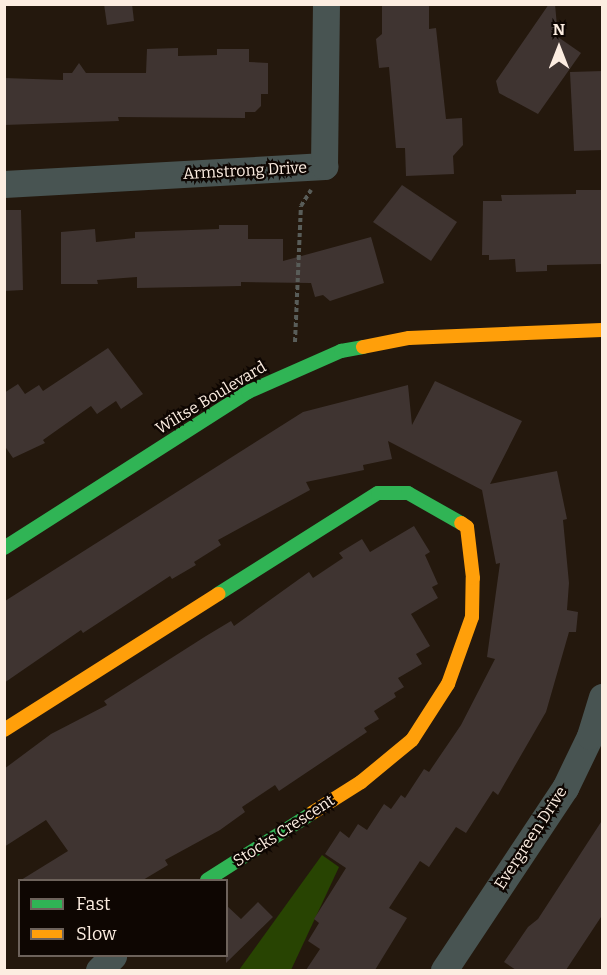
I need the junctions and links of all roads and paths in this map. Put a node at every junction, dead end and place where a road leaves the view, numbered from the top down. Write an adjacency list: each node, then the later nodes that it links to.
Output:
1 (326, 4): 2 (street, Armstrong Drive)
2 (324, 166): 3 (street, Armstrong Drive); 5 (path)
3 (4, 184)
4 (603, 330): 5 (street, Wiltse Boulevard)
5 (294, 369): 6 (street, Wiltse Boulevard)
6 (4, 548)
7 (603, 697): 12 (street, Evergreen Drive)
8 (4, 730): 9 (street, Stocks Crescent)
9 (209, 879)
10 (112, 957): 11 (street)
11 (99, 970)
12 (444, 970)

